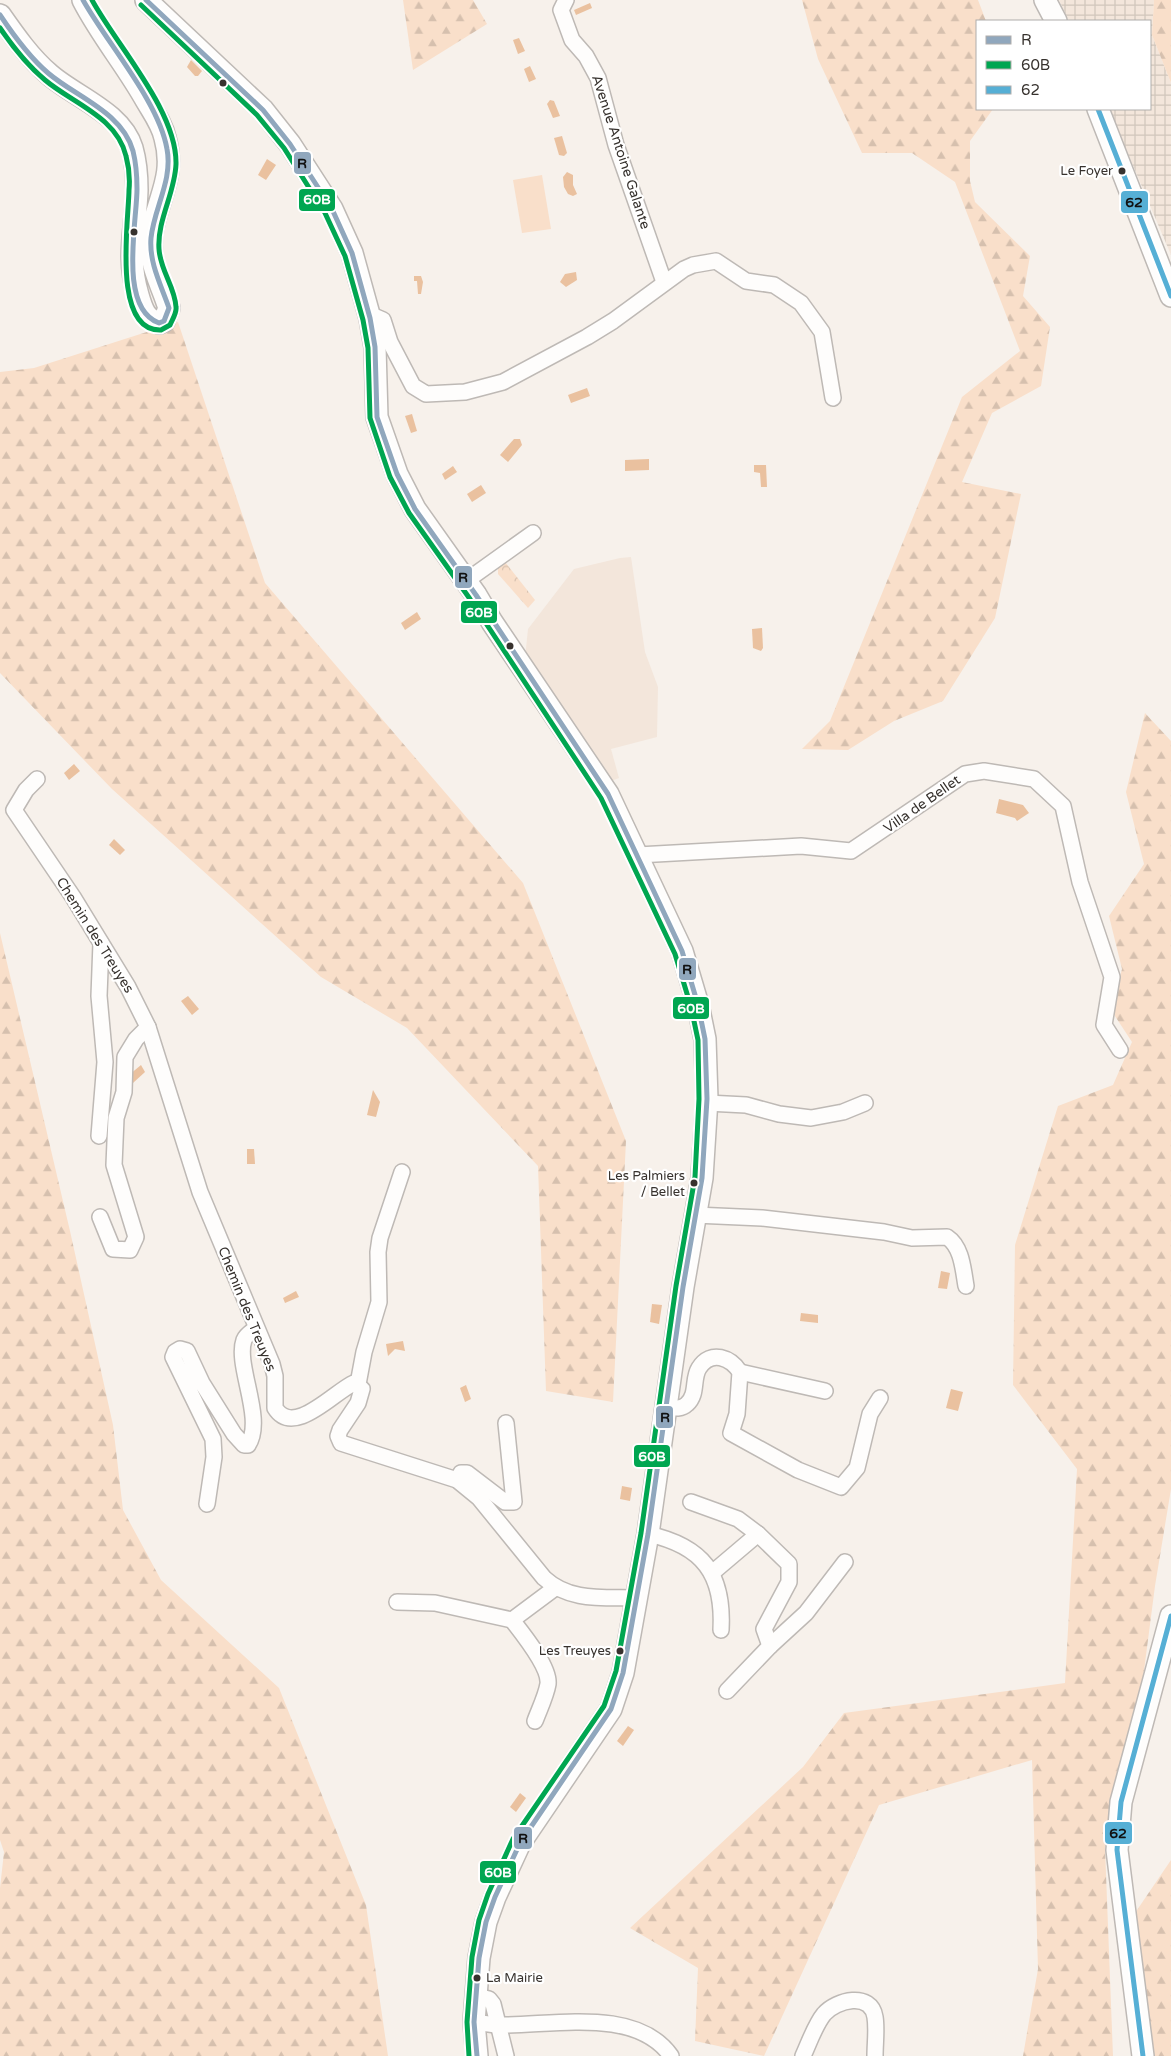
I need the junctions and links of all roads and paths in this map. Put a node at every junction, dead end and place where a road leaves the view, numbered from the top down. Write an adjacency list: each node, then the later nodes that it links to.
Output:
1 (83, 0): 5 (street)
2 (146, 0): 10 (street)
3 (566, 0): 8 (street, Avenue Antoine Galante)
4 (1045, 0): 6 (street)
5 (0, 15)
6 (1055, 20)
7 (1098, 110): 9 (street)
8 (664, 282): 10 (street); 11 (street)
9 (1171, 296)
10 (370, 318): 13 (street)
11 (833, 398)
12 (534, 533): 13 (street)
13 (466, 581): 15 (street)
14 (37, 779): 16 (street, Chemin des Treuyes)
15 (638, 855): 18 (street, Villa de Bellet); 19 (street)
16 (101, 942): 17 (street, Chemin des Treuyes); 21 (street)
17 (148, 1027): 24 (street); 26 (street, Chemin des Treuyes)
18 (1120, 1050)
19 (707, 1103): 20 (street); 23 (street)
20 (865, 1103)
21 (99, 1136)
22 (402, 1172): 28 (street)
23 (695, 1215): 25 (street); 31 (street)
24 (100, 1217)
25 (966, 1286)
26 (255, 1329): 28 (street, Chemin des Treuyes); 35 (street)
27 (740, 1372): 29 (street); 30 (street); 31 (street)
28 (358, 1384): 33 (street)
29 (825, 1391)
30 (880, 1398)
31 (665, 1407): 36 (street)
32 (506, 1423): 33 (street)
33 (457, 1480): 40 (street)
34 (691, 1502): 37 (street)
35 (207, 1504)
36 (648, 1534): 39 (street); 41 (street)
37 (758, 1534): 39 (street); 46 (street)
38 (845, 1562): 46 (street)
39 (712, 1574): 45 (street)
40 (555, 1588): 41 (street); 44 (street)
41 (637, 1598): 49 (street)
42 (397, 1602): 44 (street)
43 (1171, 1616): 57 (street)
44 (512, 1620): 48 (street)
45 (722, 1630)
46 (770, 1646): 47 (street)
47 (727, 1691)
48 (535, 1722)
49 (476, 1996): 50 (street); 51 (street)
50 (474, 2022): 51 (street); 52 (street)
51 (500, 2025): 53 (street); 54 (street)
52 (477, 2056)
53 (506, 2056)
54 (670, 2056)
55 (802, 2056): 56 (street)
56 (875, 2056)
57 (1143, 2056)

